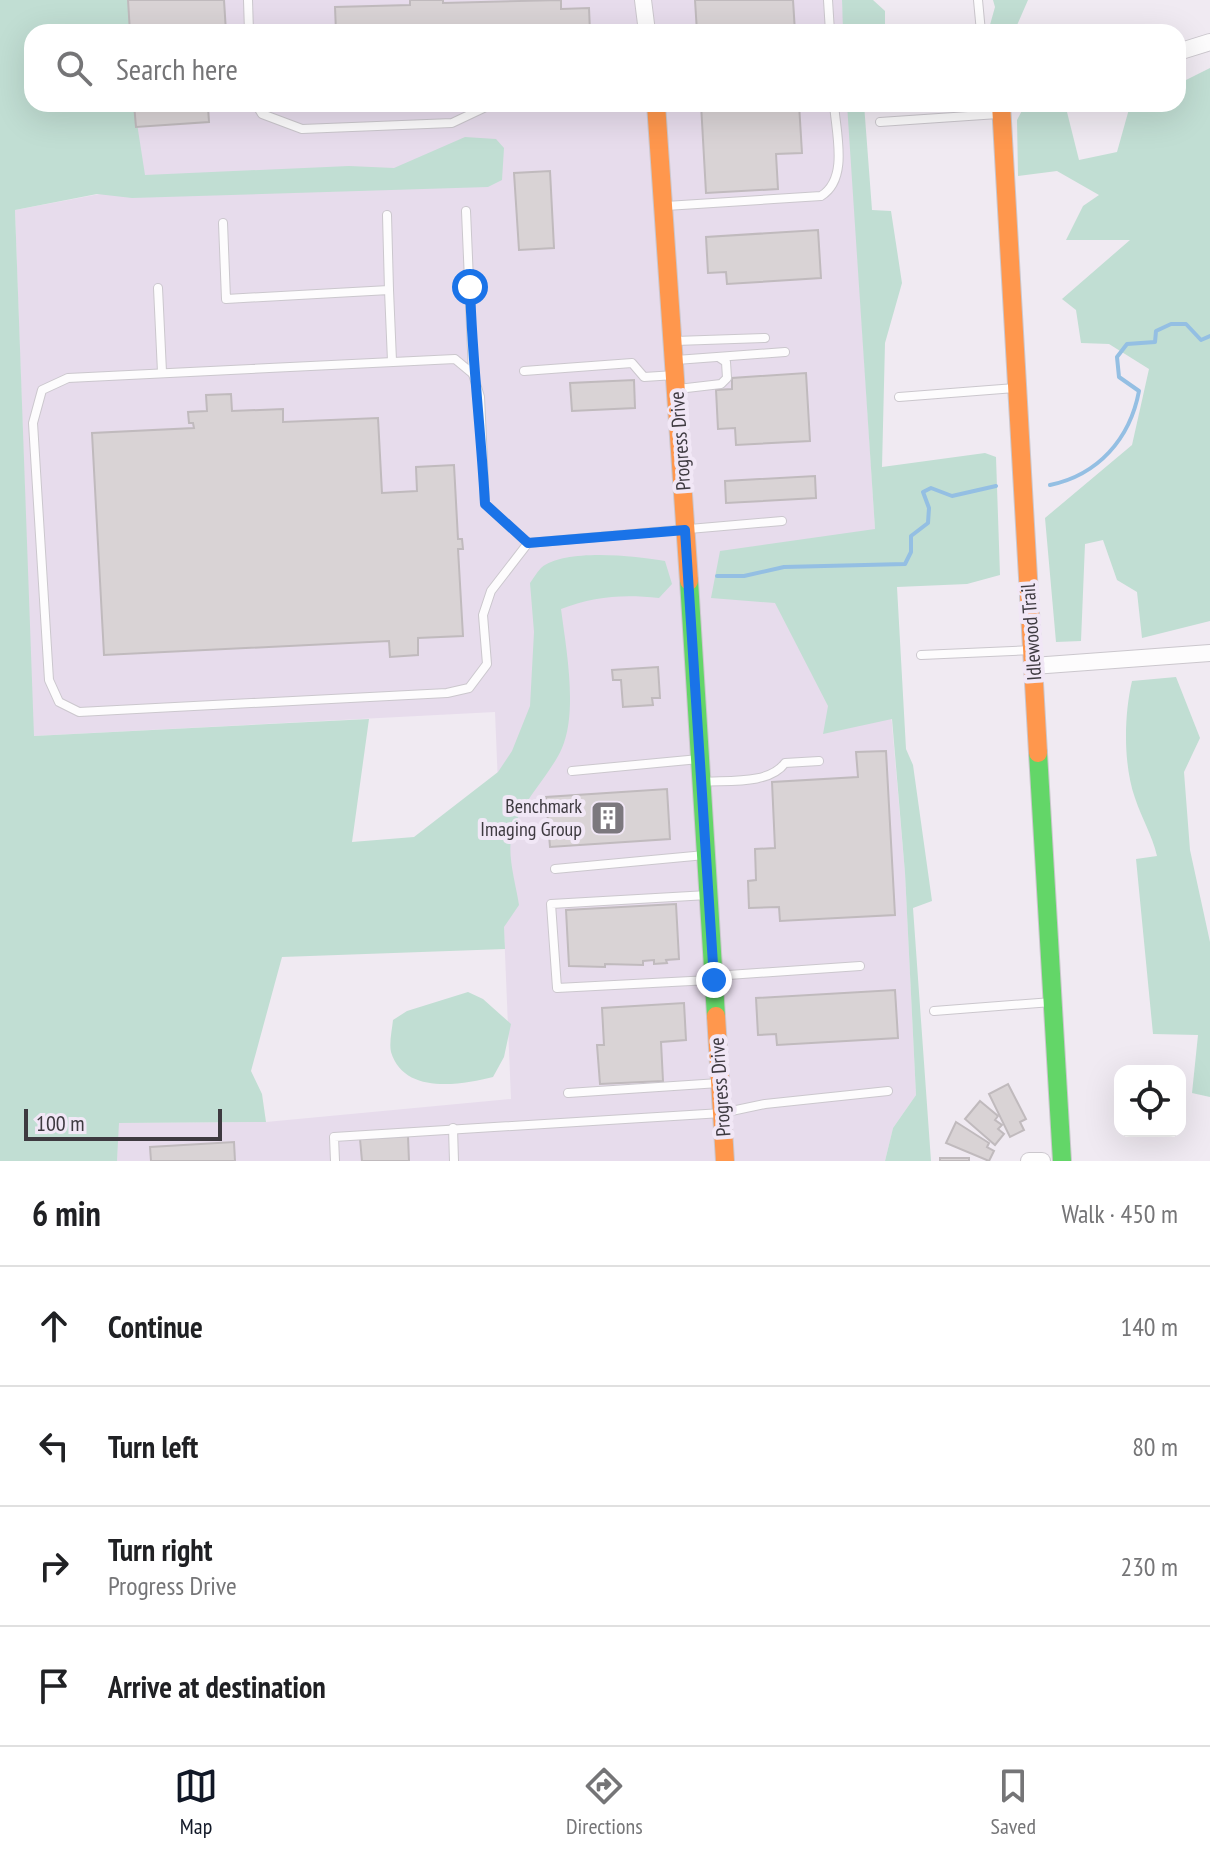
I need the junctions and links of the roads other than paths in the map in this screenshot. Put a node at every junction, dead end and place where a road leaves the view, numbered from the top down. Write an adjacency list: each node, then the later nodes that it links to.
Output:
1 (248, 0): 5 (lane)
2 (643, 0): 6 (street)
3 (828, 0): 7 (lane)
4 (978, 0): 8 (lane)
5 (249, 24)
6 (646, 24)
7 (830, 24)
8 (980, 24)
9 (1210, 42): 10 (street)
10 (1186, 50)
11 (261, 112): 12 (lane)
12 (475, 112)
13 (657, 112): 18 (street, Progress Drive)
14 (834, 112): 18 (lane)
15 (972, 112): 17 (lane)
16 (1000, 112): 32 (street, Idlewood Trail)
17 (880, 122)
18 (665, 206): 28 (street, Progress Drive)
19 (466, 211): 31 (lane)
20 (387, 215): 23 (lane)
21 (223, 223): 23 (lane)
22 (158, 288): 30 (lane)
23 (389, 290): 27 (lane)
24 (765, 338): 28 (lane)
25 (785, 352): 26 (lane)
26 (719, 357): 28 (lane); 28 (lane)
27 (392, 361): 30 (lane); 31 (lane)
28 (675, 366): 29 (lane); 35 (street, Progress Drive)
29 (524, 371)
30 (162, 372): 36 (lane)
31 (473, 374): 36 (lane)
32 (1016, 388): 33 (lane); 39 (street, Idlewood Trail)
33 (899, 397)
34 (782, 521): 35 (lane)
35 (685, 530): 36 (lane); 40 (street, Progress Drive)
36 (528, 543)
37 (1210, 653): 39 (street)
38 (921, 655): 39 (lane)
39 (1033, 658): 49 (street, Idlewood Trail)
40 (700, 759): 42 (lane); 43 (street, Progress Drive)
41 (819, 761): 43 (lane)
42 (572, 771)
43 (701, 782): 44 (street, Progress Drive)
44 (706, 854): 45 (lane); 46 (street, Progress Drive)
45 (555, 869)
46 (708, 895): 48 (street, Progress Drive); 48 (lane)
47 (860, 966): 48 (lane)
48 (714, 978): 51 (street, Progress Drive)
49 (1053, 1002): 50 (lane); 62 (street, Idlewood Trail)
50 (934, 1011)
51 (720, 1083): 53 (lane); 54 (street, Progress Drive)
52 (888, 1091): 54 (lane)
53 (568, 1093)
54 (722, 1113): 55 (lane); 58 (street, Progress Drive)
55 (453, 1128): 56 (lane); 57 (lane)
56 (335, 1161)
57 (454, 1161)
58 (725, 1161)
59 (1029, 1161): 60 (street)
60 (1042, 1161)
61 (1055, 1161): 62 (street)
62 (1062, 1161)

